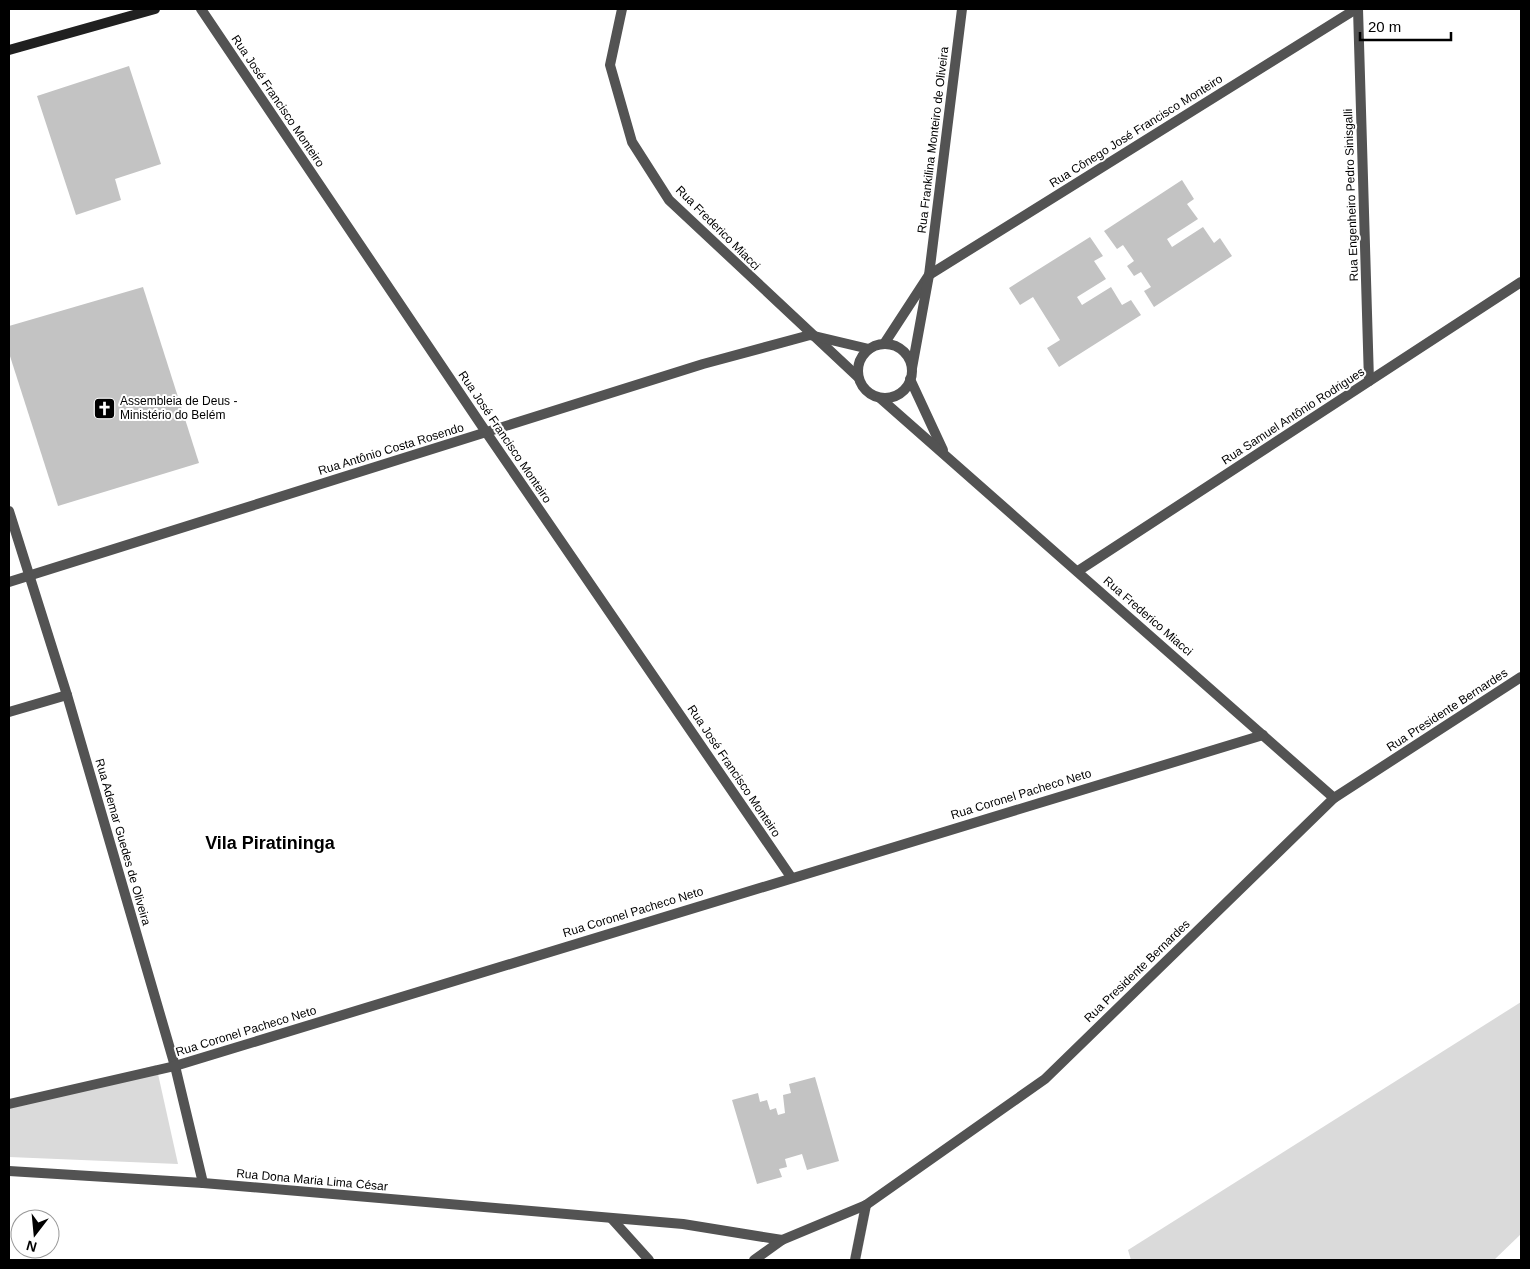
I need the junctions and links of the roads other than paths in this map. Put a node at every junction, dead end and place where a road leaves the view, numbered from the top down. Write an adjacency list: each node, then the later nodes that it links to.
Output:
1 (155, 9): 6 (street)
2 (201, 9): 16 (street, Rua José Francisco Monteiro)
3 (622, 9): 9 (street, Rua Frederico Miacci)
4 (962, 9): 7 (street, Rua Frankilina Monteiro de Oliveira)
5 (1357, 9): 7 (street, Rua Cônego José Francisco Monteiro); 14 (street, Rua Engenheiro Pedro Sinisgalli)
6 (9, 50)
7 (929, 275): 10 (street, Rua Frankilina Monteiro de Oliveira); 12 (street, Rua Frankilina Monteiro de Oliveira)
8 (1521, 282): 14 (street, Rua Samuel Antônio Rodrigues)
9 (810, 334): 11 (street, Rua Frederico Miacci); 13 (street, Rua Frederico Miacci); 16 (street, Rua Antônio Costa Rosendo)
10 (884, 344): 11 (street); 12 (street)
11 (869, 349): 13 (street)
12 (911, 374): 15 (street); 17 (street, Rua Frederico Miacci)
13 (858, 377): 15 (street)
14 (1369, 381): 19 (street, Rua Samuel Antônio Rodrigues)
15 (880, 398): 17 (street, Rua Frederico Miacci)
16 (486, 432): 20 (street, Rua Antônio Costa Rosendo); 27 (street, Rua José Francisco Monteiro)
17 (945, 453): 19 (street, Rua Frederico Miacci)
18 (9, 511): 20 (street, Rua Ademar Guedes de Oliveira)
19 (1078, 571): 25 (street, Rua Frederico Miacci)
20 (29, 576): 21 (street, Rua Antônio Costa Rosendo); 23 (street, Rua Ademar Guedes de Oliveira)
21 (9, 582)
22 (1521, 677): 26 (street, Rua Presidente Bernardes)
23 (67, 695): 24 (street); 28 (street, Rua Ademar Guedes de Oliveira)
24 (9, 712)
25 (1263, 735): 26 (street, Rua Frederico Miacci); 27 (street, Rua Coronel Pacheco Neto)
26 (1334, 798): 32 (street, Rua Presidente Bernardes)
27 (791, 877): 28 (street, Rua Coronel Pacheco Neto)
28 (175, 1066): 29 (street, Rua Coronel Pacheco Neto); 31 (street, Rua Ademar Guedes de Oliveira)
29 (9, 1104)
30 (9, 1171): 31 (street, Rua Dona Maria Lima César)
31 (203, 1182): 33 (street, Rua Dona Maria Lima César)
32 (866, 1205): 34 (street, Rua Presidente Bernardes); 37 (street)
33 (612, 1218): 34 (street, Rua Dona Maria Lima César); 35 (street)
34 (782, 1240): 36 (street, Rua Presidente Bernardes)
35 (649, 1260)
36 (754, 1260)
37 (855, 1260)

